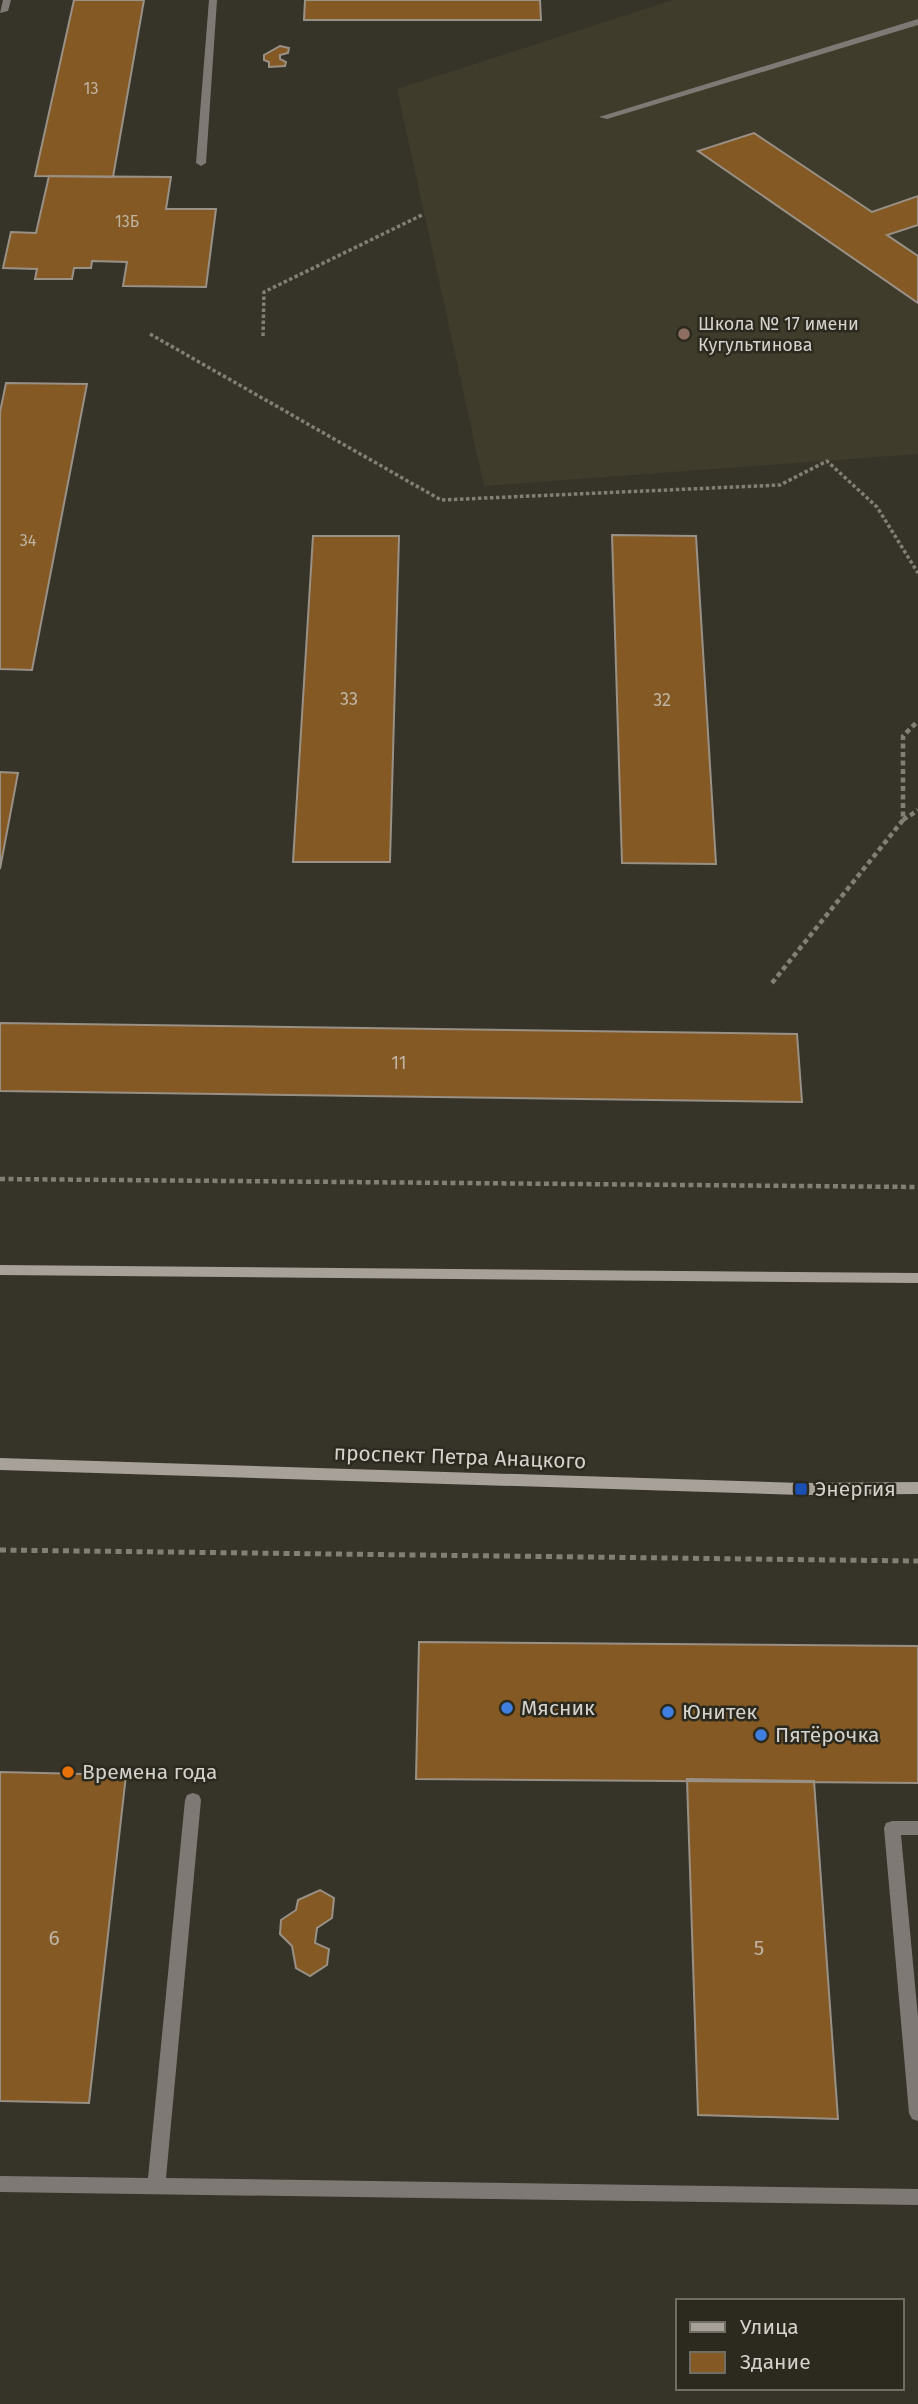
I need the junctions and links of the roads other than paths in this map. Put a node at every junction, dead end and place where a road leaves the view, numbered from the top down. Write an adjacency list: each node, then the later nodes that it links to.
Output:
1 (7, 0): 3 (lane)
2 (213, 0): 6 (lane)
3 (0, 10)
4 (918, 22): 5 (lane)
5 (604, 117)
6 (201, 163)
7 (0, 1270): 8 (main road)
8 (918, 1278)
9 (0, 1464): 10 (main road, проспект Петра Анацкого)
10 (918, 1488)
11 (193, 1800): 15 (lane)
12 (918, 1828): 13 (lane)
13 (918, 2113)
14 (0, 2184): 15 (lane)
15 (156, 2186): 16 (lane)
16 (918, 2197)

